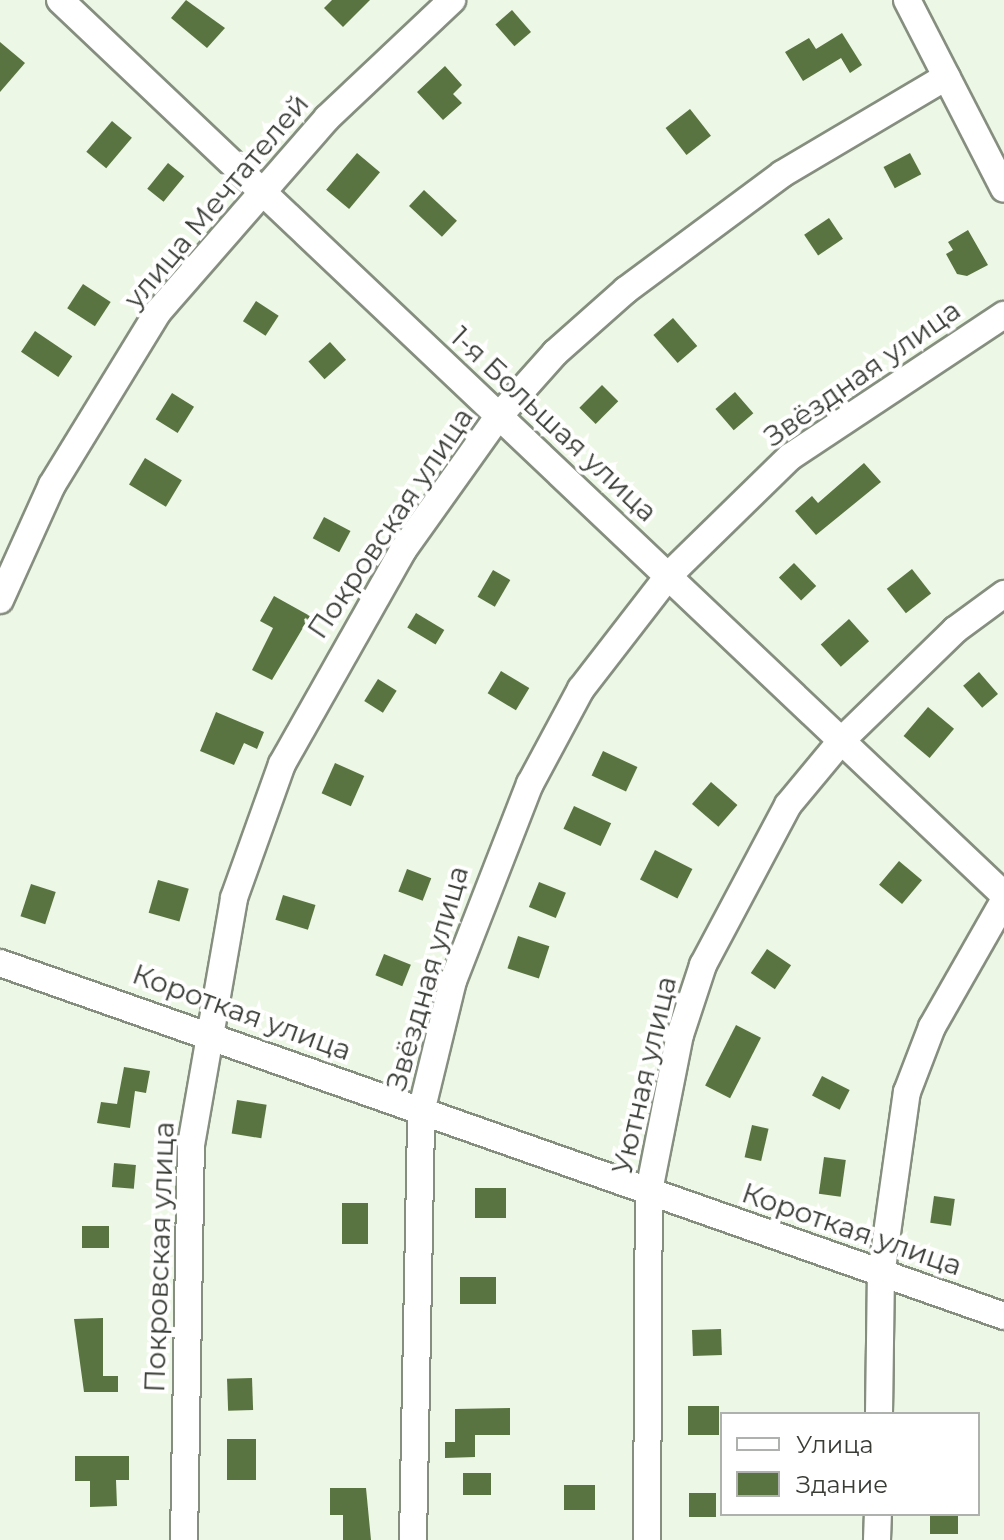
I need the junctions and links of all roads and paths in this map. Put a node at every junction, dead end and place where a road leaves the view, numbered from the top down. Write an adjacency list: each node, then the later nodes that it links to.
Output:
1 (60, 0): 6 (street, 1-я Большая улица)
2 (452, 0): 6 (street, улица Мечтателей)
3 (907, 0): 4 (street)
4 (946, 77): 5 (street); 8 (street, Покровская улица)
5 (1004, 189)
6 (261, 190): 8 (street, 1-я Большая улица); 11 (street, улица Мечтателей)
7 (1004, 315): 9 (street, Звёздная улица)
8 (498, 417): 9 (street, 1-я Большая улица); 16 (street, Покровская улица)
9 (669, 575): 12 (street, 1-я Большая улица); 17 (street, Звёздная улица)
10 (1004, 594): 12 (street, Уютная улица)
11 (0, 600)
12 (842, 740): 13 (street, 1-я Большая улица); 18 (street, Уютная улица)
13 (1004, 895)
14 (1004, 901): 19 (street)
15 (0, 963): 16 (street, Короткая улица)
16 (208, 1031): 17 (street, Короткая улица); 23 (street, Покровская улица)
17 (421, 1112): 18 (street, Короткая улица); 24 (street, Звёздная улица)
18 (649, 1191): 19 (street, Короткая улица); 25 (street, Уютная улица)
19 (881, 1276): 20 (street, Короткая улица); 21 (street)
20 (1004, 1316)
21 (879, 1412)
22 (878, 1516): 26 (street)
23 (184, 1540)
24 (413, 1540)
25 (647, 1540)
26 (877, 1540)

